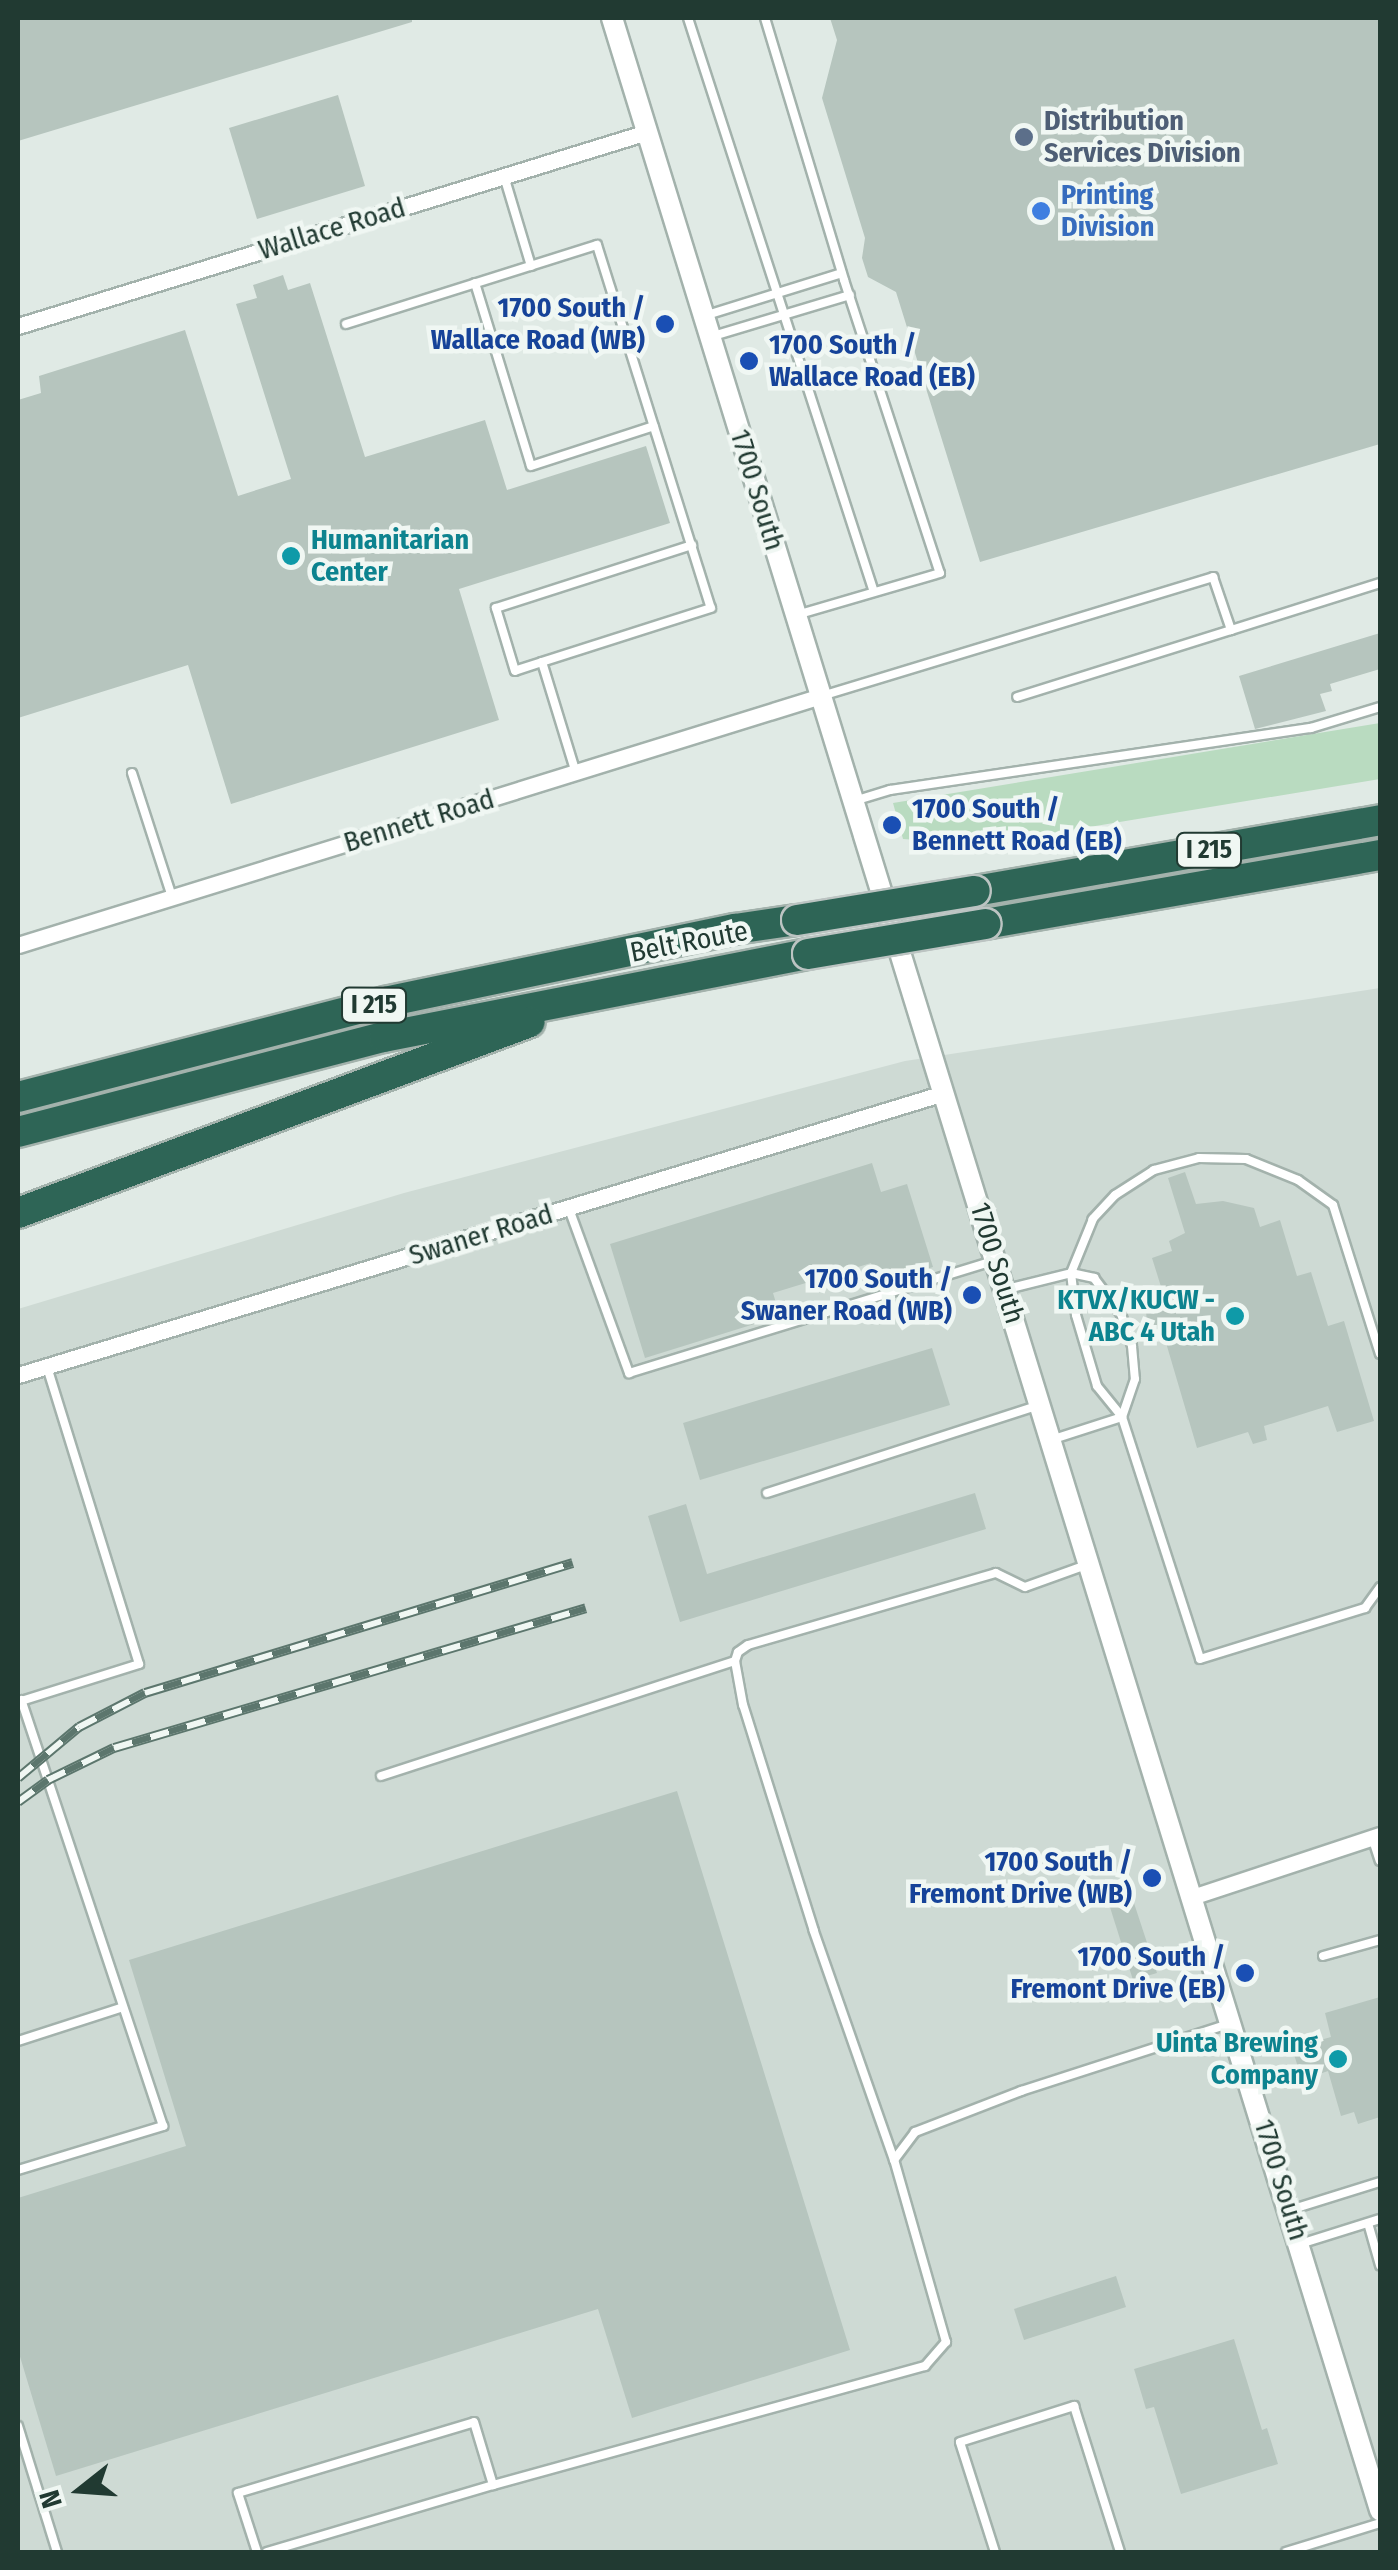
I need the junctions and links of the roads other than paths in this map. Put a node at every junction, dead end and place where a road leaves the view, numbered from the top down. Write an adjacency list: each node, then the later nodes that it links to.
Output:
1 (612, 18): 4 (street, 1700 South)
2 (688, 18): 9 (lane)
3 (765, 18): 7 (lane)
4 (647, 132): 5 (street, Wallace Road); 12 (street, 1700 South)
5 (504, 176): 6 (lane); 14 (street, Wallace Road)
6 (531, 266): 8 (lane); 16 (lane)
7 (842, 273): 9 (lane); 10 (lane)
8 (475, 283): 13 (lane); 16 (lane)
9 (778, 292): 11 (lane); 12 (lane)
10 (850, 295): 11 (lane); 19 (lane)
11 (786, 314): 15 (lane); 19 (lane)
12 (704, 316): 15 (street, 1700 South)
13 (346, 324)
14 (18, 326)
15 (710, 337): 20 (street, 1700 South)
16 (654, 426): 17 (lane)
17 (692, 545): 22 (lane); 22 (lane)
18 (1380, 583): 21 (lane)
19 (874, 592): 20 (lane)
20 (796, 615): 23 (street, 1700 South)
21 (1231, 630): 23 (lane); 24 (lane)
22 (542, 662): 27 (lane)
23 (820, 696): 27 (street, Bennett Road); 28 (street, 1700 South)
24 (1016, 697)
25 (1380, 707): 28 (lane)
26 (132, 772): 31 (lane)
27 (576, 773): 31 (street, Bennett Road)
28 (853, 802): 34 (street, 1700 South)
29 (1380, 820): 35 (highway, Belt Route / I 215, bridge)
30 (1380, 855): 33 (highway, Belt Route / I 215, bridge)
31 (172, 897): 32 (street, Bennett Road)
32 (18, 945)
33 (621, 988): 36 (highway, Belt Route / I 215); 38 (highway)
34 (944, 1093): 37 (street, Swaner Road); 39 (street, 1700 South)
35 (18, 1097)
36 (18, 1132)
37 (570, 1209): 39 (lane); 43 (street, Swaner Road)
38 (18, 1213)
39 (996, 1260): 41 (street, 1700 South)
40 (1071, 1273): 41 (lane); 42 (lane); 46 (lane); 46 (lane)
41 (1006, 1289): 45 (street, 1700 South)
42 (1380, 1354)
43 (48, 1366): 44 (street, Swaner Road); 52 (lane)
44 (18, 1375)
45 (1041, 1405): 47 (street, 1700 South); 48 (lane)
46 (1122, 1417): 47 (lane); 50 (lane)
47 (1052, 1440): 49 (street, 1700 South)
48 (767, 1493)
49 (1090, 1564): 51 (lane); 56 (street, 1700 South)
50 (1380, 1587)
51 (735, 1661): 53 (lane); 62 (lane)
52 (19, 1701): 59 (lane)
53 (381, 1776)
54 (1376, 1836): 55 (lane); 56 (street)
55 (1380, 1861)
56 (1192, 1897): 60 (street, 1700 South)
57 (1380, 1940): 58 (lane)
58 (1323, 1956)
59 (124, 2007): 61 (lane); 63 (lane)
60 (1233, 2023): 62 (lane); 65 (street, 1700 South)
61 (18, 2040)
62 (894, 2160): 71 (lane)
63 (18, 2170)
64 (1380, 2182): 65 (lane)
65 (1290, 2210): 68 (street, 1700 South)
66 (1380, 2219): 67 (lane)
67 (1368, 2224): 68 (lane); 69 (lane)
68 (1300, 2244): 72 (street, 1700 South)
69 (1380, 2265)
70 (18, 2426): 74 (lane)
71 (492, 2485): 75 (lane); 76 (lane)
72 (1380, 2510)
73 (1380, 2523): 79 (lane)
74 (56, 2552)
75 (258, 2552)
76 (271, 2552)
77 (995, 2552): 78 (lane)
78 (1120, 2552)
79 (1286, 2552)

